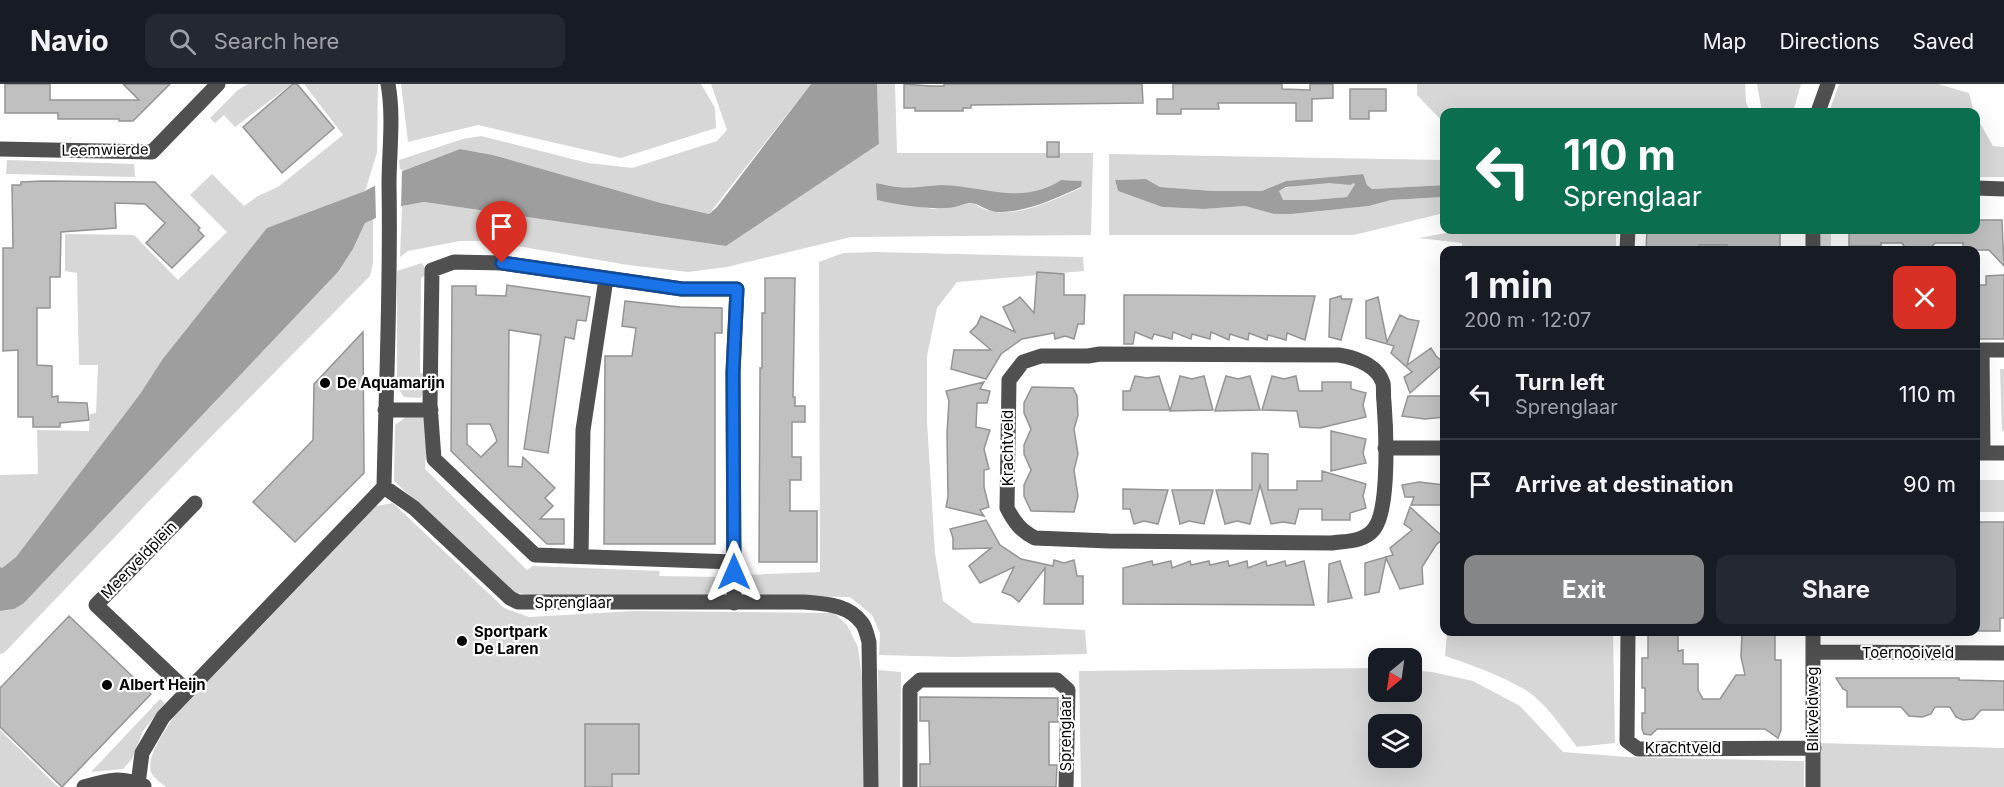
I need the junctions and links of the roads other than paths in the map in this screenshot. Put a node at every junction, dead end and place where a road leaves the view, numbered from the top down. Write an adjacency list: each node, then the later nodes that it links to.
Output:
1 (218, 84): 5 (street, Leemwierde)
2 (388, 84): 10 (street)
3 (1828, 84): 4 (street)
4 (1819, 108)
5 (0, 149)
6 (1980, 188): 7 (street)
7 (2004, 189)
8 (606, 279): 11 (street); 19 (street); 20 (street)
9 (2004, 350): 12 (street)
10 (385, 410): 11 (street); 17 (street)
11 (431, 410): 19 (street)
12 (1980, 419)
13 (1385, 448): 13 (street, Krachtveld); 14 (street)
14 (1440, 448)
15 (1980, 453): 16 (street)
16 (2004, 453)
17 (384, 487): 21 (street, Sprenglaar); 26 (street)
18 (195, 503): 26 (street, Meerveldplein)
19 (581, 557): 20 (street)
20 (734, 562): 21 (street)
21 (734, 603): 30 (street, Sprenglaar)
22 (1628, 636): 27 (street, Krachtveld)
23 (1813, 636): 24 (street, Blikveldweg)
24 (1813, 652): 25 (street, Toernooiveld); 27 (street, Blikveldweg)
25 (2004, 653)
26 (187, 692): 28 (street)
27 (1814, 748): 33 (street, Blikveldweg)
28 (141, 785): 29 (street)
29 (84, 787)
30 (870, 787)
31 (910, 787): 32 (street, Sprenglaar)
32 (1066, 787)
33 (1813, 787)

